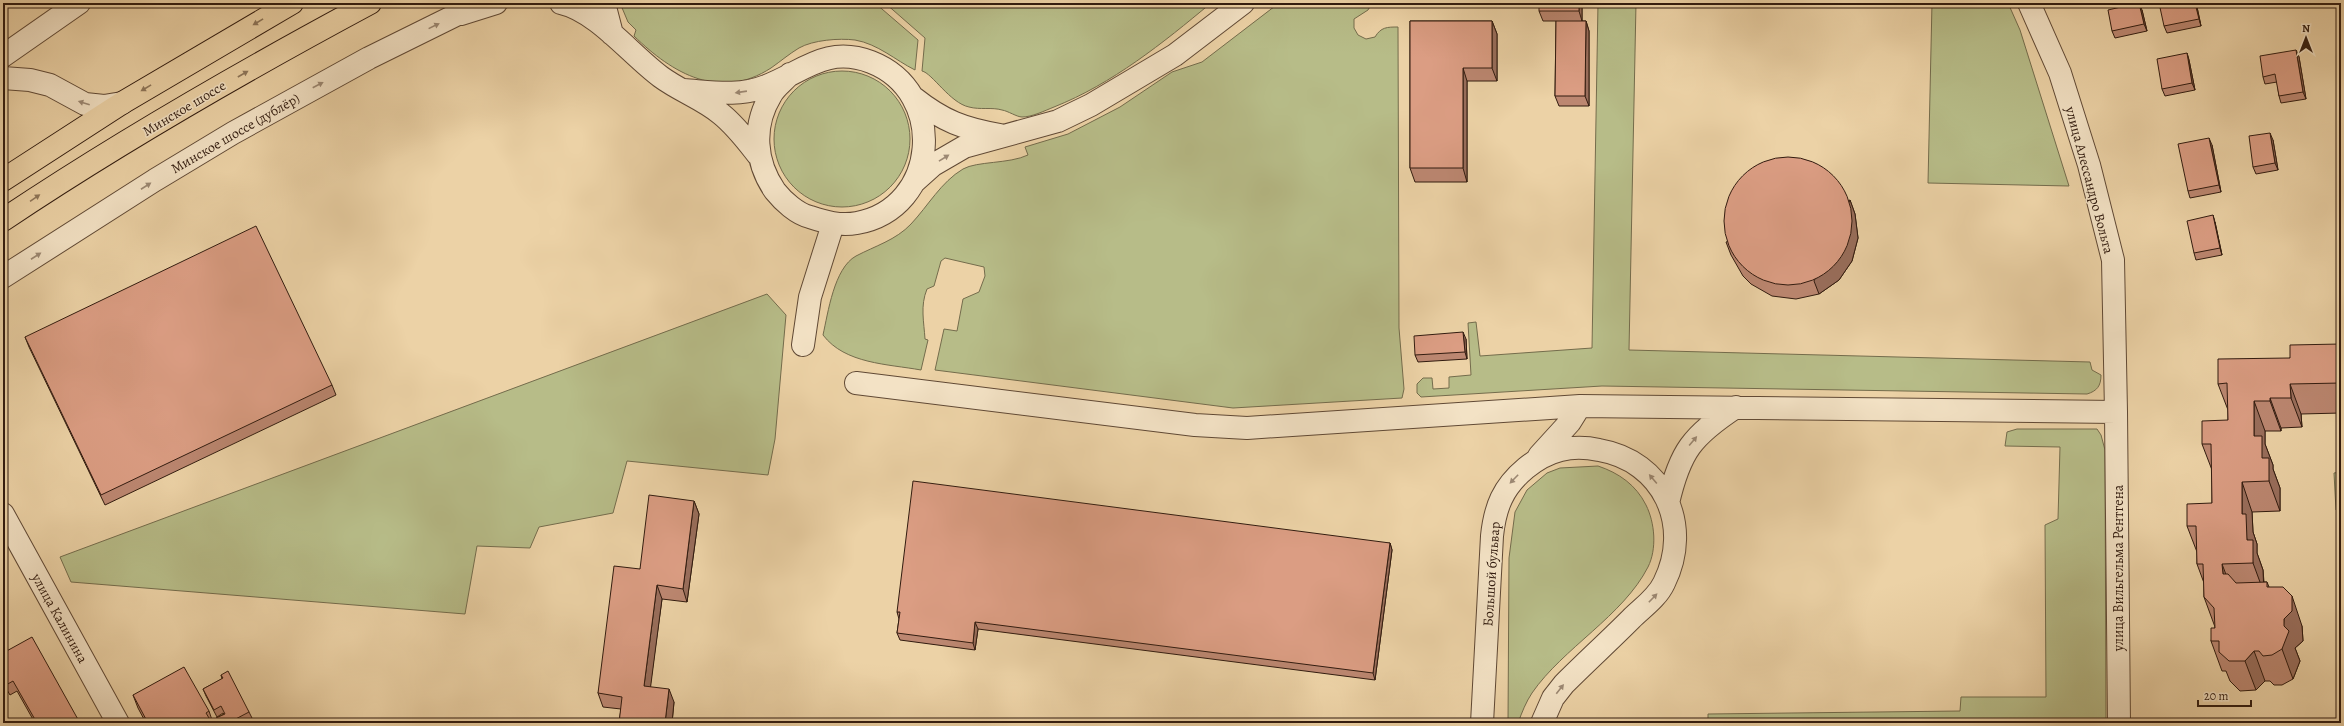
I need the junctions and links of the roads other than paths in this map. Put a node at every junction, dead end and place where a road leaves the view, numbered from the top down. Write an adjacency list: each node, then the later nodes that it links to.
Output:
1 (79, 3): 12 (street)
2 (292, 3): 17 (highway, one-way to 17)
3 (370, 3): 22 (highway, Минское шоссе, one-way to 3)
4 (475, 3): 10 (street, Минское шоссе (дублёр))
5 (496, 3): 10 (street)
6 (561, 3): 11 (street)
7 (604, 3): 11 (street)
8 (1243, 3): 18 (street)
9 (2029, 3): 29 (street, улица Алессандро Вольта)
10 (456, 15): 24 (street, Минское шоссе (дублёр), one-way to 10)
11 (612, 34): 15 (street)
12 (3, 56)
13 (790, 74): 15 (street, one-way to 15); 16 (street); 19 (street)
14 (3, 78): 17 (street, one-way to 14)
15 (684, 90): 19 (street)
16 (913, 98): 18 (street); 21 (street)
17 (122, 103): 20 (highway)
18 (1007, 136): 21 (street, one-way to 18)
19 (758, 155): 23 (street)
20 (3, 180)
21 (914, 183): 23 (street)
22 (3, 220)
23 (833, 224): 25 (street)
24 (3, 277)
25 (803, 345)
26 (856, 383): 27 (street)
27 (1580, 406): 28 (street); 30 (street)
28 (1736, 407): 29 (street); 31 (street, one-way to 28)
29 (2116, 412): 36 (street, улица Вильгельма Рентгена)
30 (1533, 462): 31 (street, Большой бульвар, one-way to 30); 34 (street, Большой бульвар, one-way to 34)
31 (1668, 503): 35 (street, Большой бульвар, one-way to 31)
32 (3, 514): 33 (street, улица Калинина)
33 (118, 723)
34 (1482, 723)
35 (1542, 723)
36 (2119, 723)

